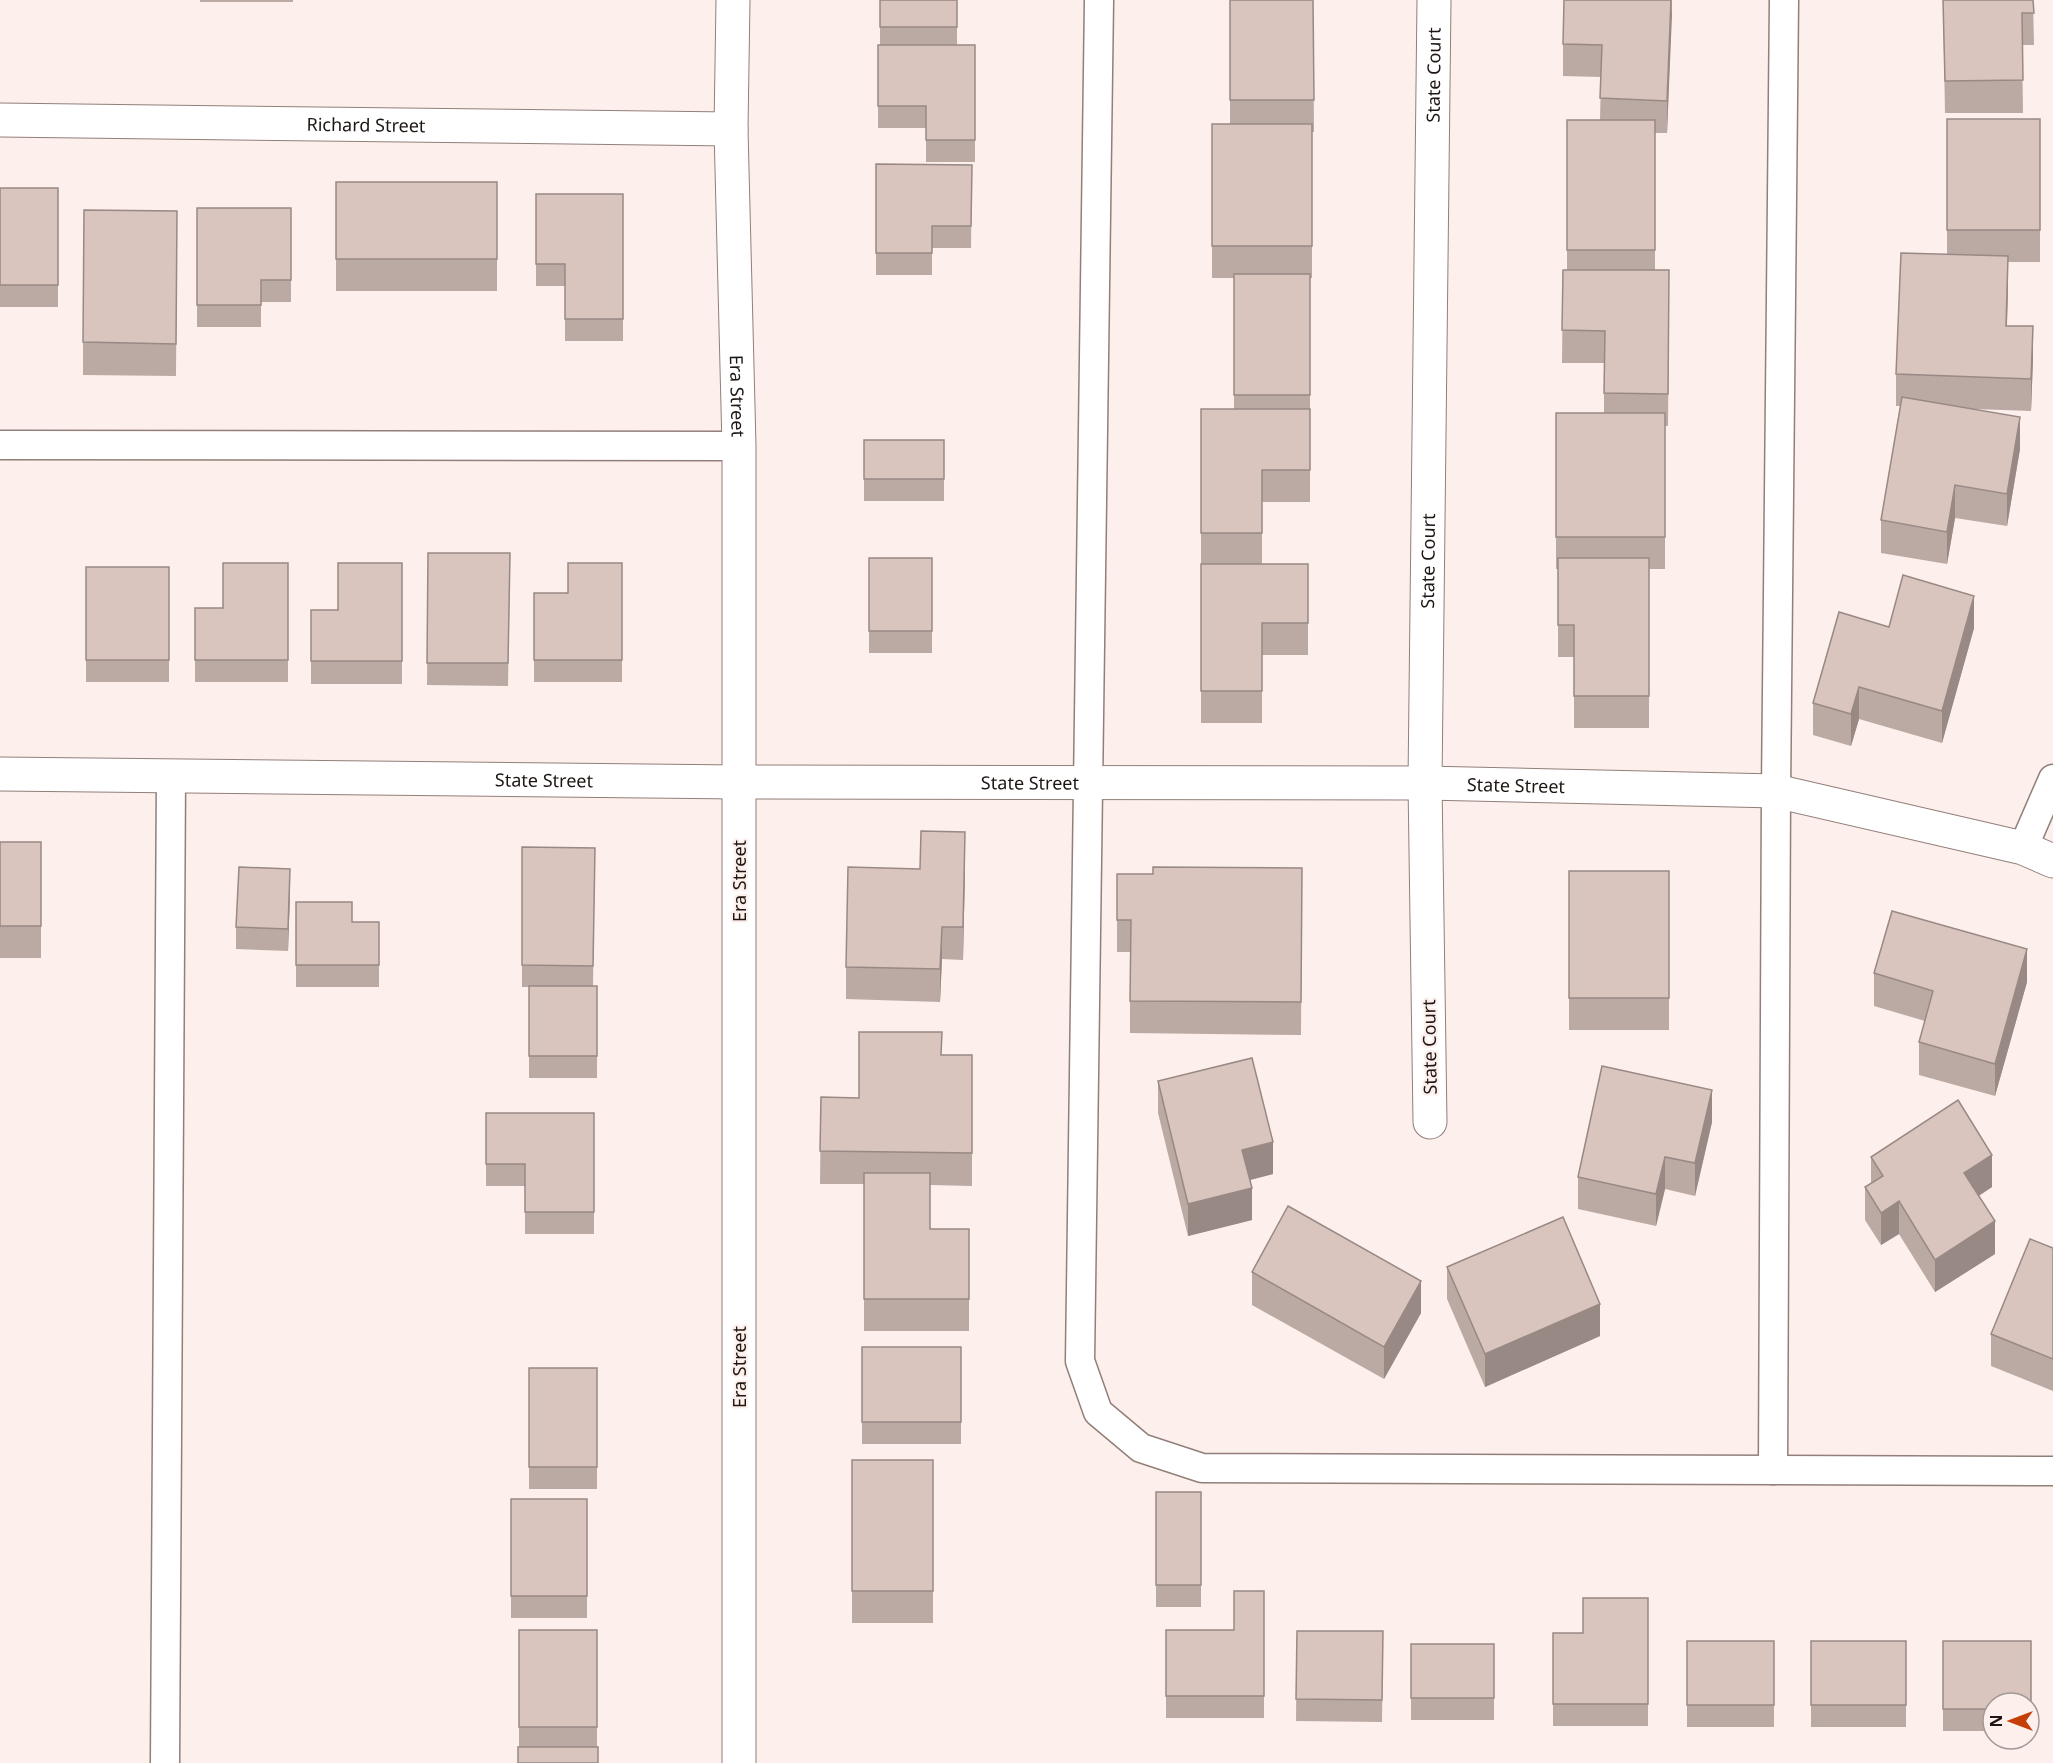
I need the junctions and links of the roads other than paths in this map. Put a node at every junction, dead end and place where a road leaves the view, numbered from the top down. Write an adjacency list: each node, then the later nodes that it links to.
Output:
1 (733, 0): 6 (street, Era Street)
2 (1099, 0): 13 (lane)
3 (1434, 0): 14 (street, State Court)
4 (1784, 0): 15 (lane)
5 (0, 120): 6 (street, Richard Street)
6 (731, 129): 8 (street, Era Street)
7 (0, 445): 8 (lane)
8 (739, 446): 12 (street, Era Street)
9 (0, 774): 10 (street, State Street)
10 (171, 776): 12 (street, State Street); 21 (lane)
11 (2053, 779): 16 (lane)
12 (739, 782): 13 (street, State Street); 22 (street, Era Street)
13 (1088, 783): 14 (street, State Street); 19 (lane)
14 (1425, 783): 15 (street, State Street); 18 (street, State Court)
15 (1776, 791): 16 (street, State Street); 19 (lane)
16 (2023, 848): 17 (street, State Street)
17 (2053, 861)
18 (1430, 1122)
19 (1773, 1470): 20 (lane)
20 (2053, 1471)
21 (165, 1763)
22 (739, 1763)

